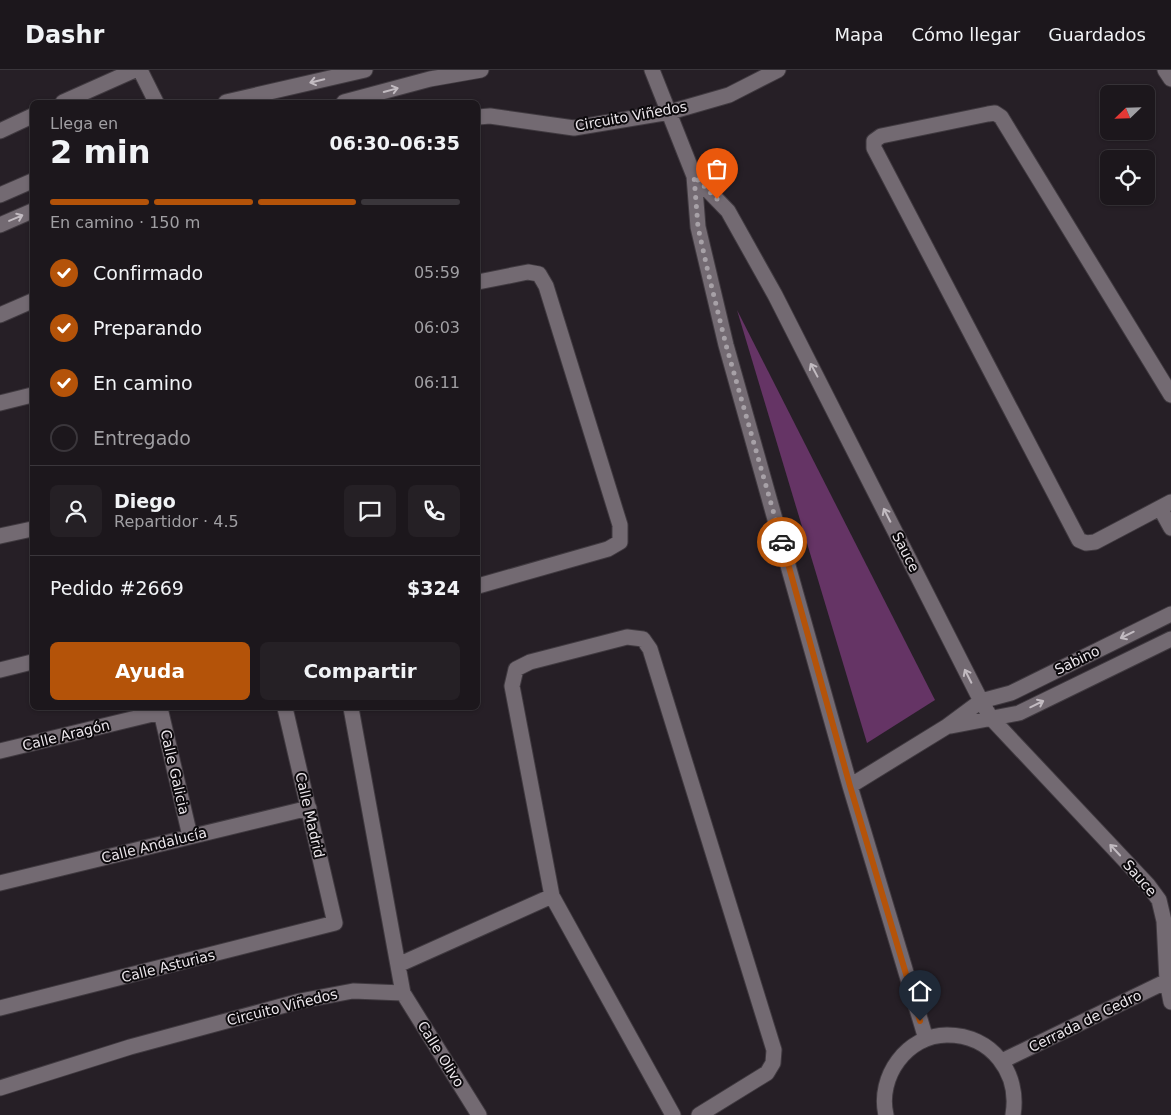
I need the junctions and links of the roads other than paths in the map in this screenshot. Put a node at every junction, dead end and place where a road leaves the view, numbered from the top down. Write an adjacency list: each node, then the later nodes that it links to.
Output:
1 (135, 70): 10 (street)
2 (140, 70): 11 (street)
3 (365, 70): 12 (street, one-way to 12)
4 (481, 70): 8 (street)
5 (652, 70): 14 (street)
6 (778, 70): 14 (street, Circuito Viñedos)
7 (1165, 70): 9 (street)
8 (426, 75): 13 (street, one-way to 8)
9 (1171, 79)
10 (68, 100)
11 (155, 100)
12 (235, 100)
13 (350, 100)
14 (670, 112): 16 (street, Circuito Viñedos); 18 (street)
15 (30, 117): 17 (street)
16 (480, 117)
17 (0, 131)
18 (694, 176): 38 (street, Sauce, one-way to 18); 45 (street)
19 (30, 182): 20 (street)
20 (0, 195)
21 (30, 212): 22 (street, one-way to 21)
22 (0, 225)
23 (480, 282): 33 (street)
24 (30, 302): 25 (street)
25 (0, 315)
26 (1171, 395): 29 (street)
27 (30, 396): 28 (street)
28 (0, 403)
29 (1166, 505): 30 (street)
30 (1171, 528)
31 (30, 529): 32 (street)
32 (0, 536)
33 (480, 585)
34 (1171, 614): 38 (street, Sabino, one-way to 38)
35 (1171, 639): 42 (street, Sabino, one-way to 35)
36 (30, 662): 37 (street)
37 (0, 670)
38 (981, 701): 42 (street, Sauce); 43 (street)
39 (161, 710): 44 (street, Calle Aragón); 47 (street, Calle Galicia)
40 (285, 710): 46 (street, Calle Madrid)
41 (350, 710): 51 (street)
42 (991, 718): 43 (street, Sabino); 52 (street, Sauce, one-way to 42)
43 (946, 727): 45 (street)
44 (0, 751)
45 (850, 786): 56 (street)
46 (309, 808): 47 (street, Calle Andalucía); 50 (street, Calle Madrid)
47 (190, 836): 48 (street, Calle Andalucía)
48 (0, 883)
49 (552, 896): 51 (street); 60 (street); 61 (street)
50 (335, 923): 55 (street, Calle Asturias)
51 (398, 965): 53 (street)
52 (1167, 981): 54 (street); 57 (street, Cerrada de Cedro)
53 (403, 993): 58 (street, Circuito Viñedos); 59 (street, Calle Olivo)
54 (1171, 1002)
55 (0, 1008)
56 (926, 1039): 57 (street); 62 (street)
57 (1002, 1061): 63 (street)
58 (0, 1088)
59 (479, 1115)
60 (673, 1115)
61 (699, 1115)
62 (886, 1115)
63 (1013, 1115)

